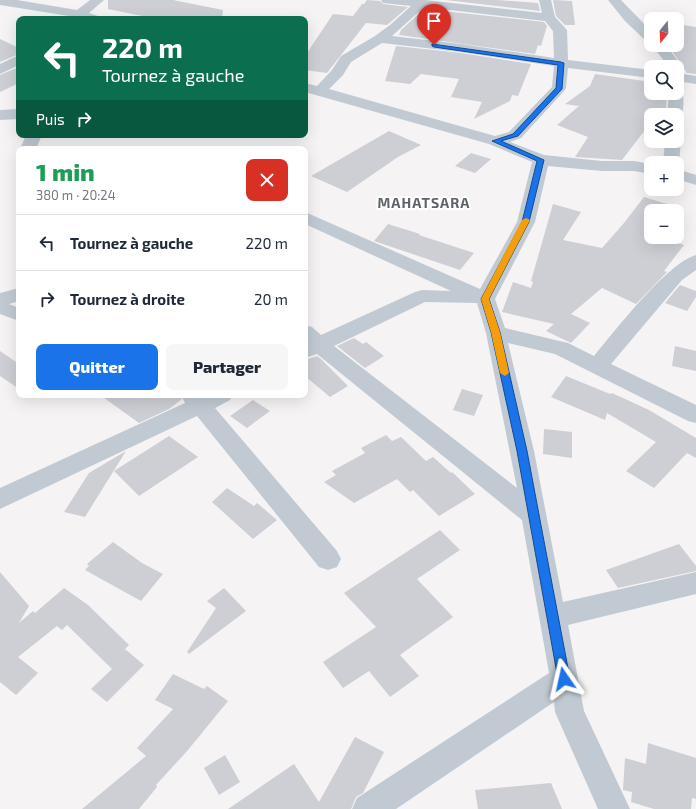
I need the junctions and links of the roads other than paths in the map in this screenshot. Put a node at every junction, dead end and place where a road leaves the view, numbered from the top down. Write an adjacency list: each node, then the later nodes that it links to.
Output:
1 (98, 0): 8 (street)
2 (387, 0): 6 (street)
3 (546, 0): 9 (street)
4 (614, 0): 10 (street)
5 (0, 1): 7 (street)
6 (421, 3): 9 (street); 11 (street)
7 (71, 16)
8 (77, 16)
9 (549, 18): 13 (street)
10 (644, 31)
11 (380, 39): 13 (street); 18 (street)
12 (16, 61): 14 (street)
13 (561, 63): 15 (street); 21 (street)
14 (0, 70)
15 (644, 73)
16 (684, 78): 17 (street)
17 (696, 80)
18 (313, 89): 21 (street)
19 (16, 114): 20 (street)
20 (0, 115)
21 (495, 141): 22 (street)
22 (541, 160): 23 (street); 29 (street)
23 (644, 168)
24 (684, 176): 25 (street)
25 (696, 180)
26 (308, 218): 29 (street)
27 (696, 261): 35 (street)
28 (16, 295): 30 (street)
29 (485, 299): 33 (street); 34 (street)
30 (0, 300)
31 (0, 307): 32 (street)
32 (16, 314)
33 (496, 332): 35 (street); 40 (street)
34 (310, 343): 40 (street)
35 (597, 366): 38 (street)
36 (206, 398): 37 (street)
37 (196, 400): 39 (street); 41 (street)
38 (696, 415)
39 (0, 499)
40 (534, 515): 43 (street)
41 (328, 559)
42 (696, 582): 43 (street)
43 (552, 617): 44 (street)
44 (564, 679): 45 (street); 46 (street)
45 (368, 809)
46 (614, 809)

